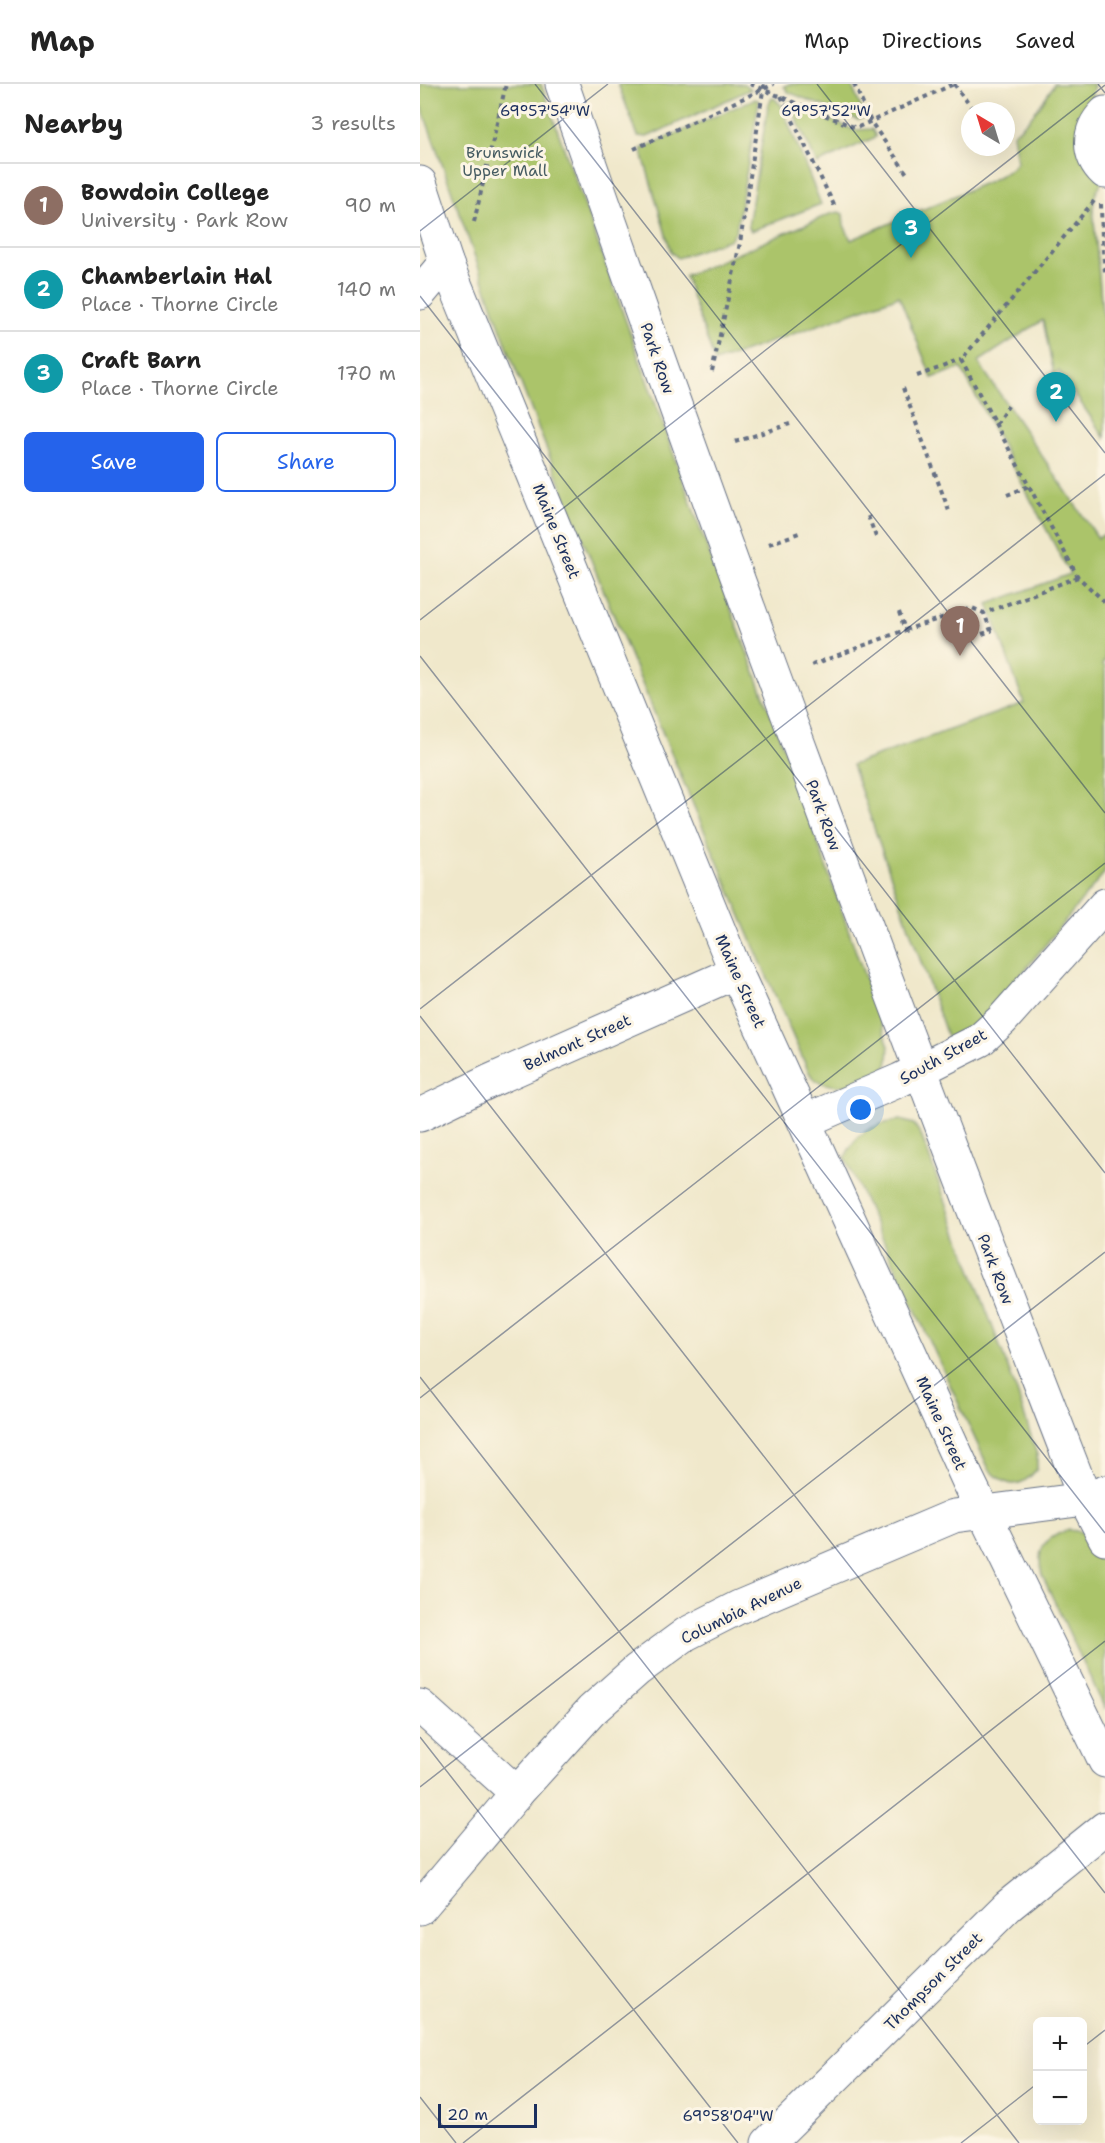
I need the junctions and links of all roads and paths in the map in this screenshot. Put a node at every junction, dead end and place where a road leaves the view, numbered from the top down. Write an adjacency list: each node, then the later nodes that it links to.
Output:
1 (506, 84): 17 (path)
2 (562, 84): 45 (street, Park Row)
3 (750, 84): 7 (path)
4 (774, 84): 7 (path)
5 (854, 84): 11 (path)
6 (954, 84): 9 (path); 11 (path)
7 (763, 87): 8 (path); 12 (path); 22 (path)
8 (780, 96): 11 (path); 16 (path)
9 (967, 102)
10 (1105, 113): 15 (street)
11 (871, 122): 13 (path)
12 (634, 149)
13 (908, 175)
14 (420, 183): 18 (street, Maine Street)
15 (1103, 189): 19 (path); 21 (path)
16 (835, 207)
17 (474, 222)
18 (446, 262): 20 (street); 44 (street, Maine Street)
19 (1105, 272)
20 (420, 293)
21 (961, 360): 23 (path); 27 (path)
22 (712, 372)
23 (917, 376)
24 (903, 388): 31 (path)
25 (1008, 406): 27 (path)
26 (790, 424): 28 (path)
27 (996, 424): 29 (path)
28 (735, 442)
29 (1029, 486): 30 (path); 36 (path)
30 (1007, 495)
31 (949, 511)
32 (867, 516): 34 (path)
33 (799, 533): 35 (path)
34 (876, 537)
35 (769, 544)
36 (1078, 577): 37 (path); 39 (path)
37 (1105, 602)
38 (899, 612): 40 (path)
39 (984, 613): 40 (path); 41 (path)
40 (906, 631): 42 (path)
41 (982, 634)
42 (812, 665)
43 (1105, 905): 45 (street, South Street)
44 (736, 972): 46 (street, Belmont Street); 47 (street, Maine Street)
45 (920, 1070): 47 (street, South Street); 48 (street, Park Row)
46 (420, 1115)
47 (805, 1121): 49 (street, Maine Street)
48 (1095, 1496): 49 (street, Columbia Avenue); 50 (street, Park Row)
49 (984, 1512): 52 (street, Maine Street); 53 (street, Columbia Avenue)
50 (1105, 1538)
51 (420, 1706): 53 (street)
52 (1105, 1761)
53 (517, 1793): 55 (street, Columbia Avenue)
54 (1105, 1828): 56 (street, Thompson Street)
55 (420, 1908)
56 (768, 2143)

